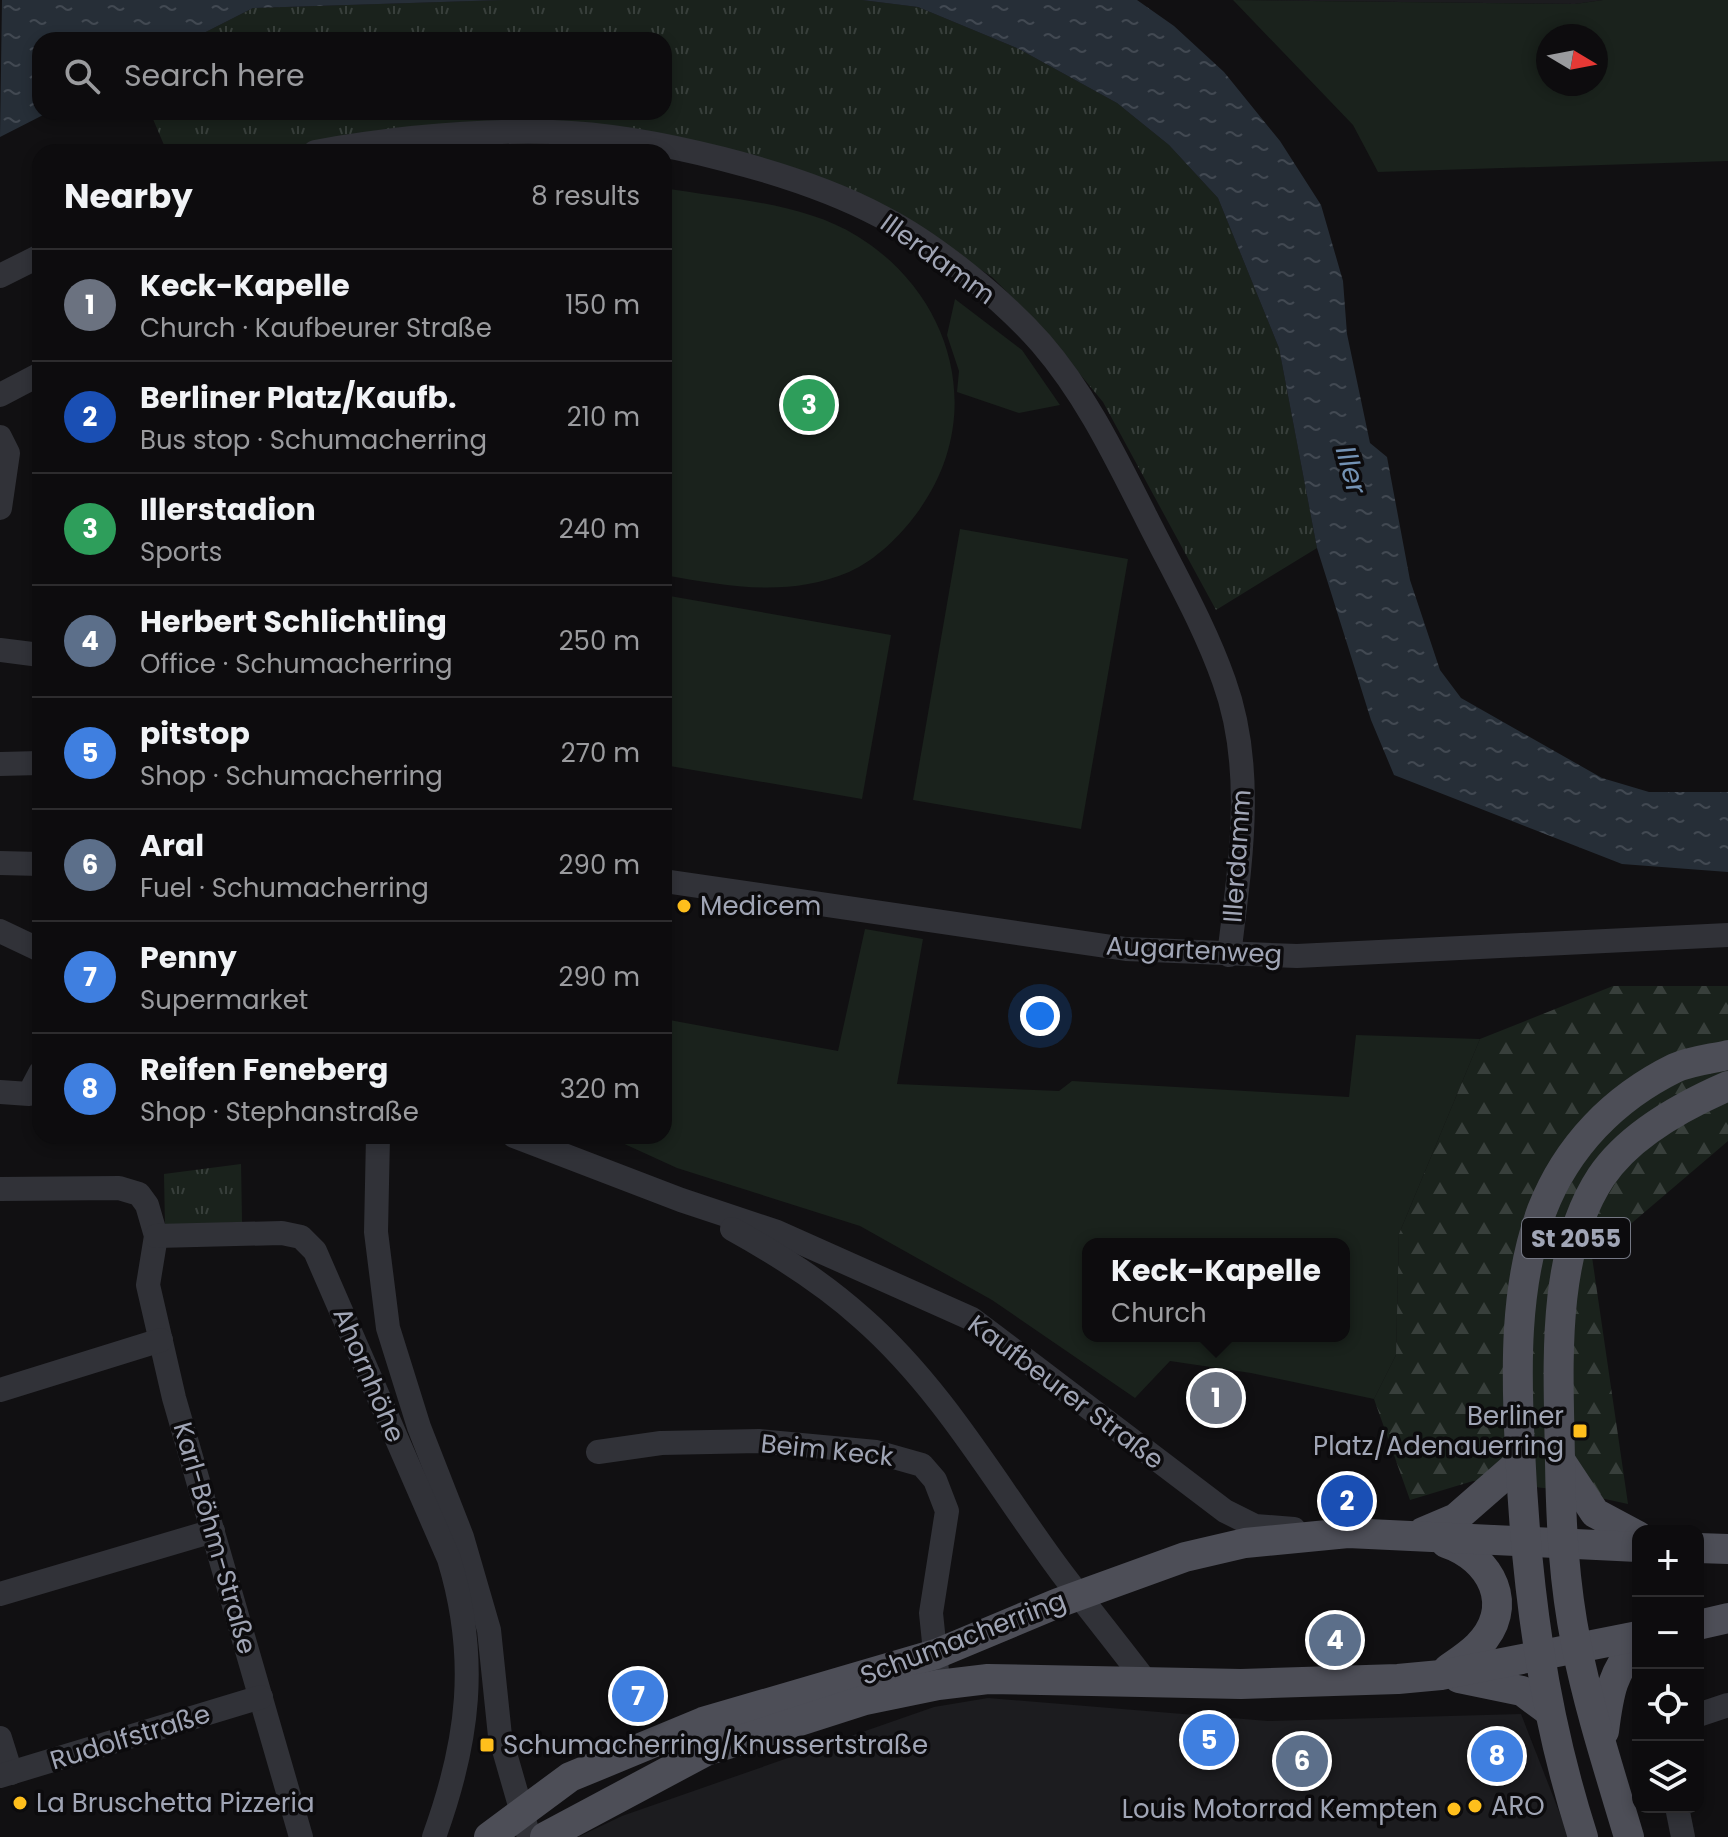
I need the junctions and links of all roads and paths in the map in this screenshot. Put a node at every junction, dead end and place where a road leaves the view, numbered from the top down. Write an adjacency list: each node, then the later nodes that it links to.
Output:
1 (357, 144): 2 (street, Illerdamm)
2 (648, 144)
3 (672, 148): 20 (street, Illerdamm)
4 (32, 260): 5 (street)
5 (0, 276)
6 (32, 378): 7 (street)
7 (0, 395)
8 (0, 437): 9 (street)
9 (0, 508)
10 (0, 650): 11 (street)
11 (32, 654)
12 (32, 763): 13 (street)
13 (0, 764)
14 (0, 863): 15 (street)
15 (32, 864)
16 (672, 882): 20 (street, Augartenweg)
17 (0, 931): 19 (street)
18 (1728, 935): 20 (street, Augartenweg)
19 (32, 946)
20 (1229, 955)
21 (1728, 1055): 34 (main road, St 2055)
22 (1728, 1086): 33 (main road, St 2055)
23 (32, 1088): 24 (street)
24 (0, 1092)
25 (378, 1144): 64 (street)
26 (535, 1144): 28 (street, Kaufbeurer Straße)
27 (0, 1189): 29 (street)
28 (681, 1200): 38 (street, Kaufbeurer Straße); 45 (street, Kaufbeurer Straße)
29 (156, 1236): 30 (street, Karl-Böhm-Straße); 66 (street, Ahornhöhe)
30 (161, 1340): 31 (street); 35 (street, Karl-Böhm-Straße)
31 (0, 1390)
32 (598, 1452): 51 (street, Beim Keck)
33 (1560, 1460): 36 (main road); 40 (main road)
34 (1520, 1462): 37 (main road); 39 (main road)
35 (213, 1531): 44 (street); 56 (street, Karl-Böhm-Straße)
36 (1632, 1533)
37 (1417, 1534): 38 (main road, Schumacherring); 39 (main road); 53 (main road)
38 (1312, 1535): 45 (main road, Schumacherring)
39 (1524, 1542): 40 (main road); 52 (main road)
40 (1561, 1543): 41 (main road); 49 (main road)
41 (1632, 1547)
42 (1704, 1548): 43 (main road)
43 (1728, 1549)
44 (0, 1594)
45 (1080, 1595): 51 (main road, Schumacherring); 54 (street, Kaufbeurer Straße)
46 (1728, 1618): 47 (main road)
47 (1704, 1624)
48 (1632, 1637): 49 (main road)
49 (1576, 1645): 52 (main road); 61 (main road)
50 (1632, 1650): 61 (main road)
51 (936, 1654): 55 (street, Beim Keck); 64 (main road, Schumacherring)
52 (1538, 1655): 53 (main road); 58 (main road)
53 (1441, 1675): 54 (main road, Schumacherring); 58 (main road)
54 (1147, 1683): 55 (main road, Schumacherring)
55 (938, 1685): 68 (main road, Schumacherring)
56 (261, 1697): 62 (street, Rudolfstraße); 65 (street, Karl-Böhm-Straße)
57 (1728, 1705): 59 (street)
58 (1549, 1711): 69 (main road)
59 (1704, 1713)
60 (0, 1738): 62 (street)
61 (1603, 1745): 70 (main road)
62 (5, 1775)
63 (1678, 1813): 71 (street)
64 (525, 1825): 67 (main road, Schumacherring)
65 (301, 1837)
66 (434, 1837)
67 (489, 1837)
68 (545, 1837)
69 (1583, 1837)
70 (1629, 1837)
71 (1683, 1837)

